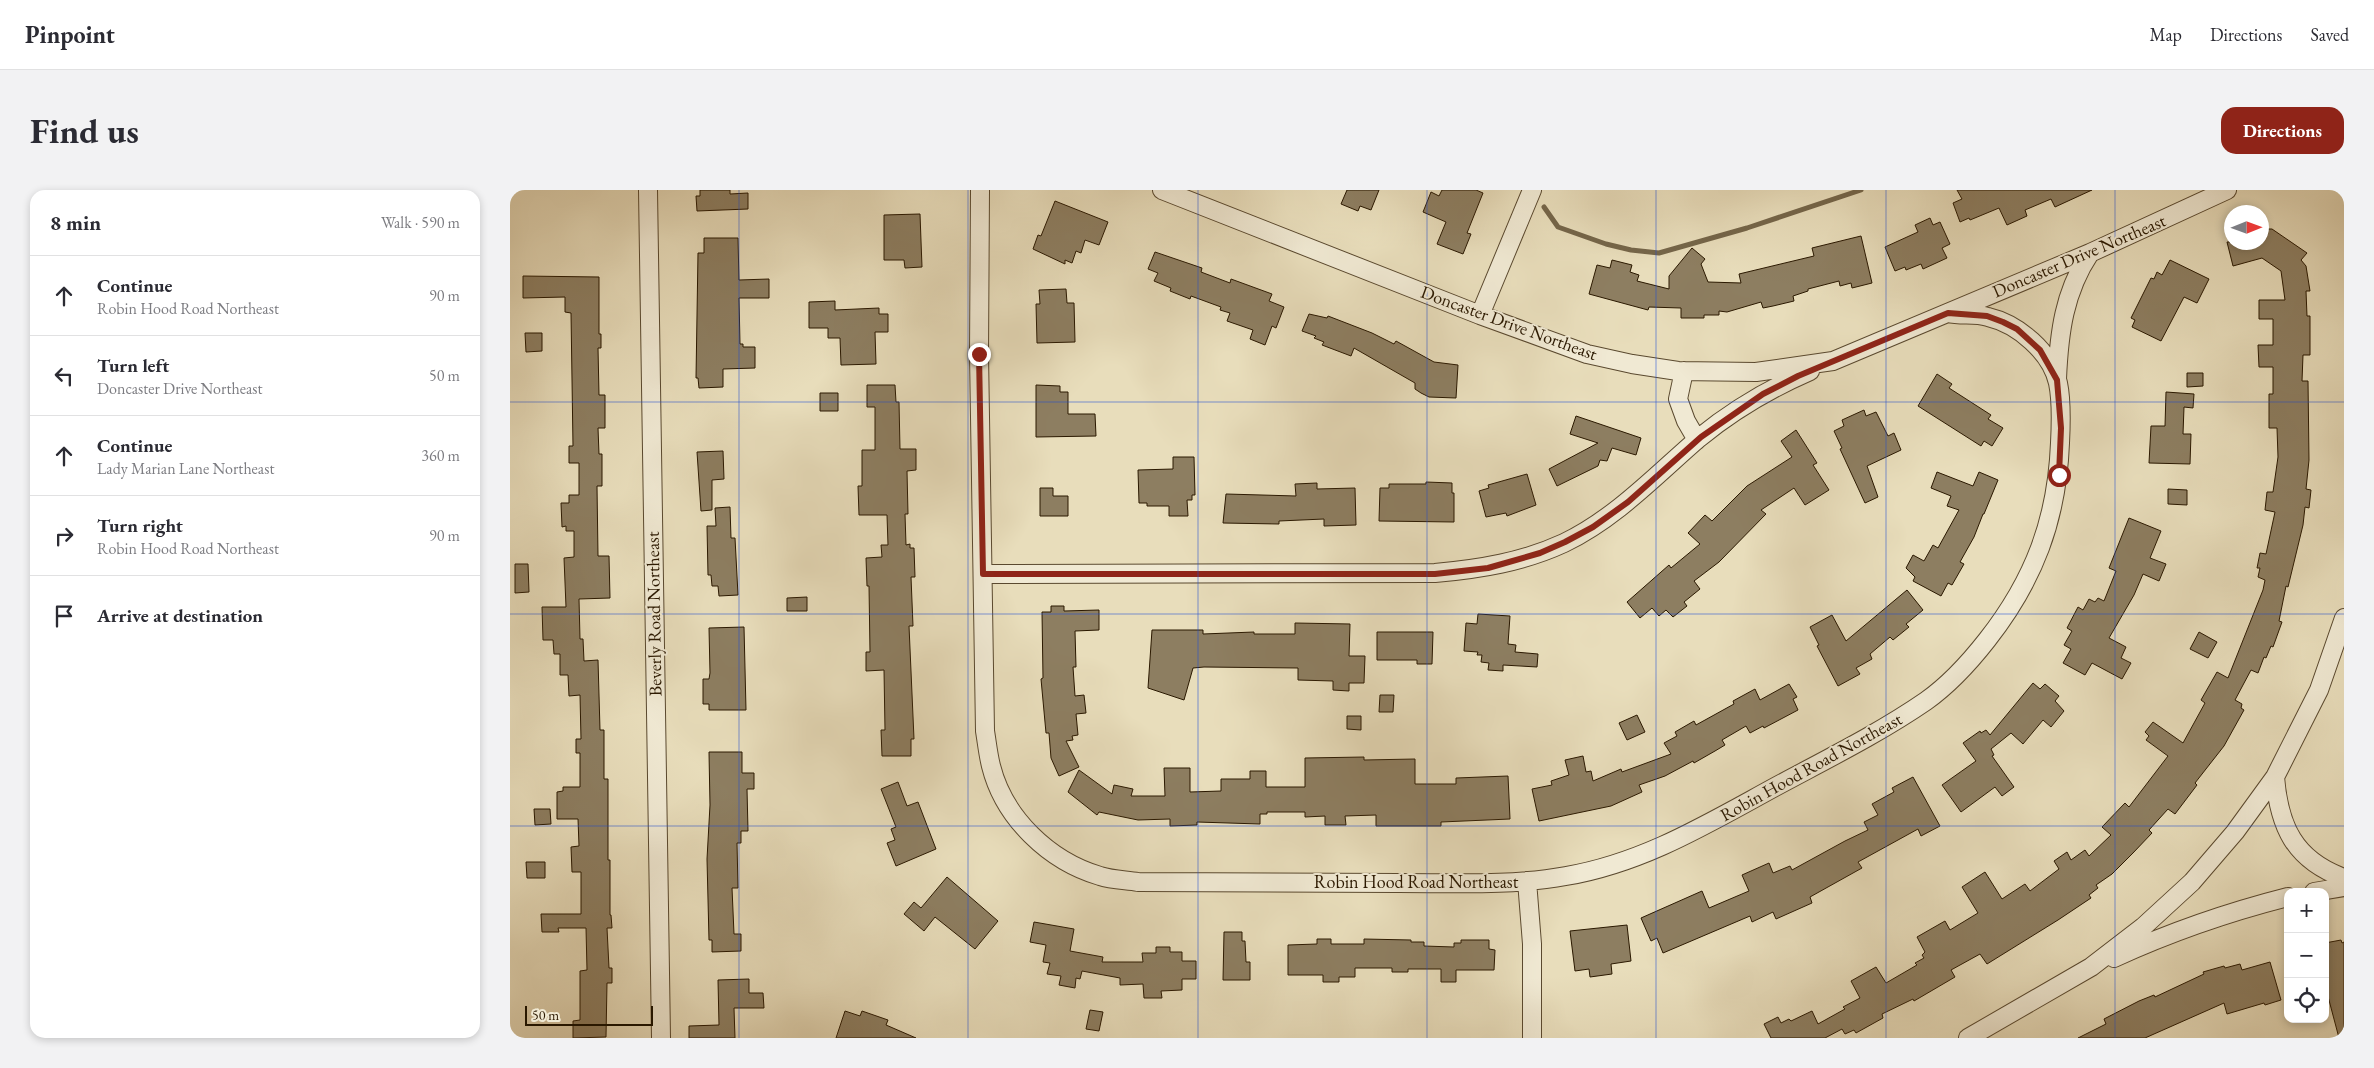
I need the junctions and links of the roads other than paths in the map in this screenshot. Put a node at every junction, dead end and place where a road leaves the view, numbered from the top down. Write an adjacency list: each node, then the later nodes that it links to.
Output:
1 (648, 190): 22 (street, Beverly Road Northeast)
2 (980, 190): 13 (street, Robin Hood Road Northeast)
3 (1162, 190): 8 (street, Doncaster Drive Northeast)
4 (1532, 190): 8 (street)
5 (2228, 190): 6 (street, Doncaster Drive Northeast)
6 (2090, 253): 7 (street, Doncaster Drive Northeast); 11 (street)
7 (1948, 313): 9 (street, Doncaster Drive Northeast); 11 (street, Robin Hood Road Northeast)
8 (1480, 315): 10 (street, Doncaster Drive Northeast)
9 (1833, 361): 10 (street, Doncaster Drive Northeast); 12 (street)
10 (1684, 371): 12 (street)
11 (2057, 380): 17 (street, Robin Hood Road Northeast)
12 (1697, 440): 13 (street)
13 (983, 574): 17 (street, Robin Hood Road Northeast)
14 (2344, 618): 15 (street)
15 (2275, 777): 16 (street); 21 (street)
16 (2344, 878)
17 (1527, 882): 23 (street)
18 (2344, 887): 19 (street)
19 (2329, 890)
20 (2284, 898): 21 (street)
21 (2090, 967): 24 (street)
22 (661, 1038)
23 (1532, 1038)
24 (1968, 1038)

